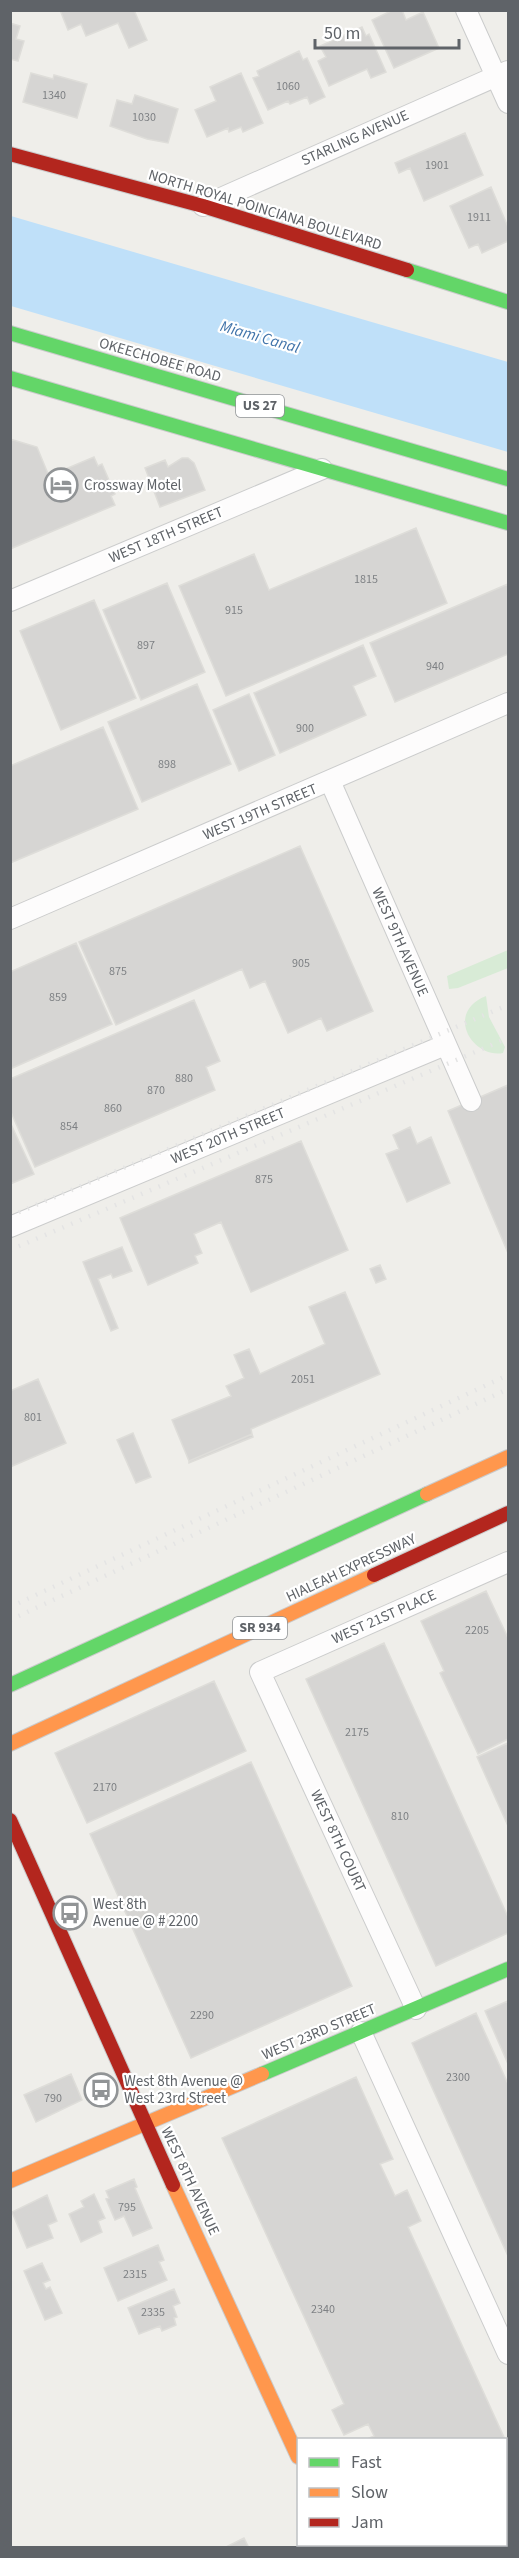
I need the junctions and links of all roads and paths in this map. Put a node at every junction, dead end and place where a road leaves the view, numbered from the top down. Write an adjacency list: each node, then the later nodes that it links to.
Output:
1 (466, 10): 2 (street)
2 (502, 73): 3 (street); 5 (street, STARLING AVENUE)
3 (508, 104)
4 (10, 154): 5 (main road, NORTH ROYAL POINCIANA BOULEVARD)
5 (203, 206): 6 (main road, NORTH ROYAL POINCIANA BOULEVARD)
6 (508, 302)
7 (10, 333): 10 (main road, OKEECHOBEE ROAD / US 27)
8 (10, 378): 9 (main road)
9 (322, 469): 11 (main road); 12 (street, WEST 18TH STREET)
10 (508, 479)
11 (508, 523)
12 (10, 601)
13 (508, 703): 14 (street, WEST 19TH STREET)
14 (330, 782): 15 (street, WEST 19TH STREET); 16 (street, WEST 9TH AVENUE)
15 (10, 918)
16 (445, 1045): 17 (street, WEST 9TH AVENUE); 18 (street, WEST 20TH STREET)
17 (471, 1101)
18 (10, 1227)
19 (508, 1457): 23 (main road)
20 (508, 1513): 24 (main road, HIALEAH EXPRESSWAY / SR 934)
21 (508, 1562): 22 (street, WEST 21ST PLACE)
22 (260, 1672): 27 (street, WEST 8TH COURT)
23 (10, 1685)
24 (10, 1744)
25 (10, 1820): 29 (main road, WEST 8TH AVENUE)
26 (508, 1969): 27 (main road, WEST 23RD STREET)
27 (416, 2009): 28 (main road, WEST 23RD STREET)
28 (361, 2032): 29 (main road, WEST 23RD STREET); 31 (street)
29 (145, 2123): 30 (main road, WEST 23RD STREET); 32 (main road, WEST 8TH AVENUE)
30 (10, 2181)
31 (508, 2354)
32 (297, 2455)

